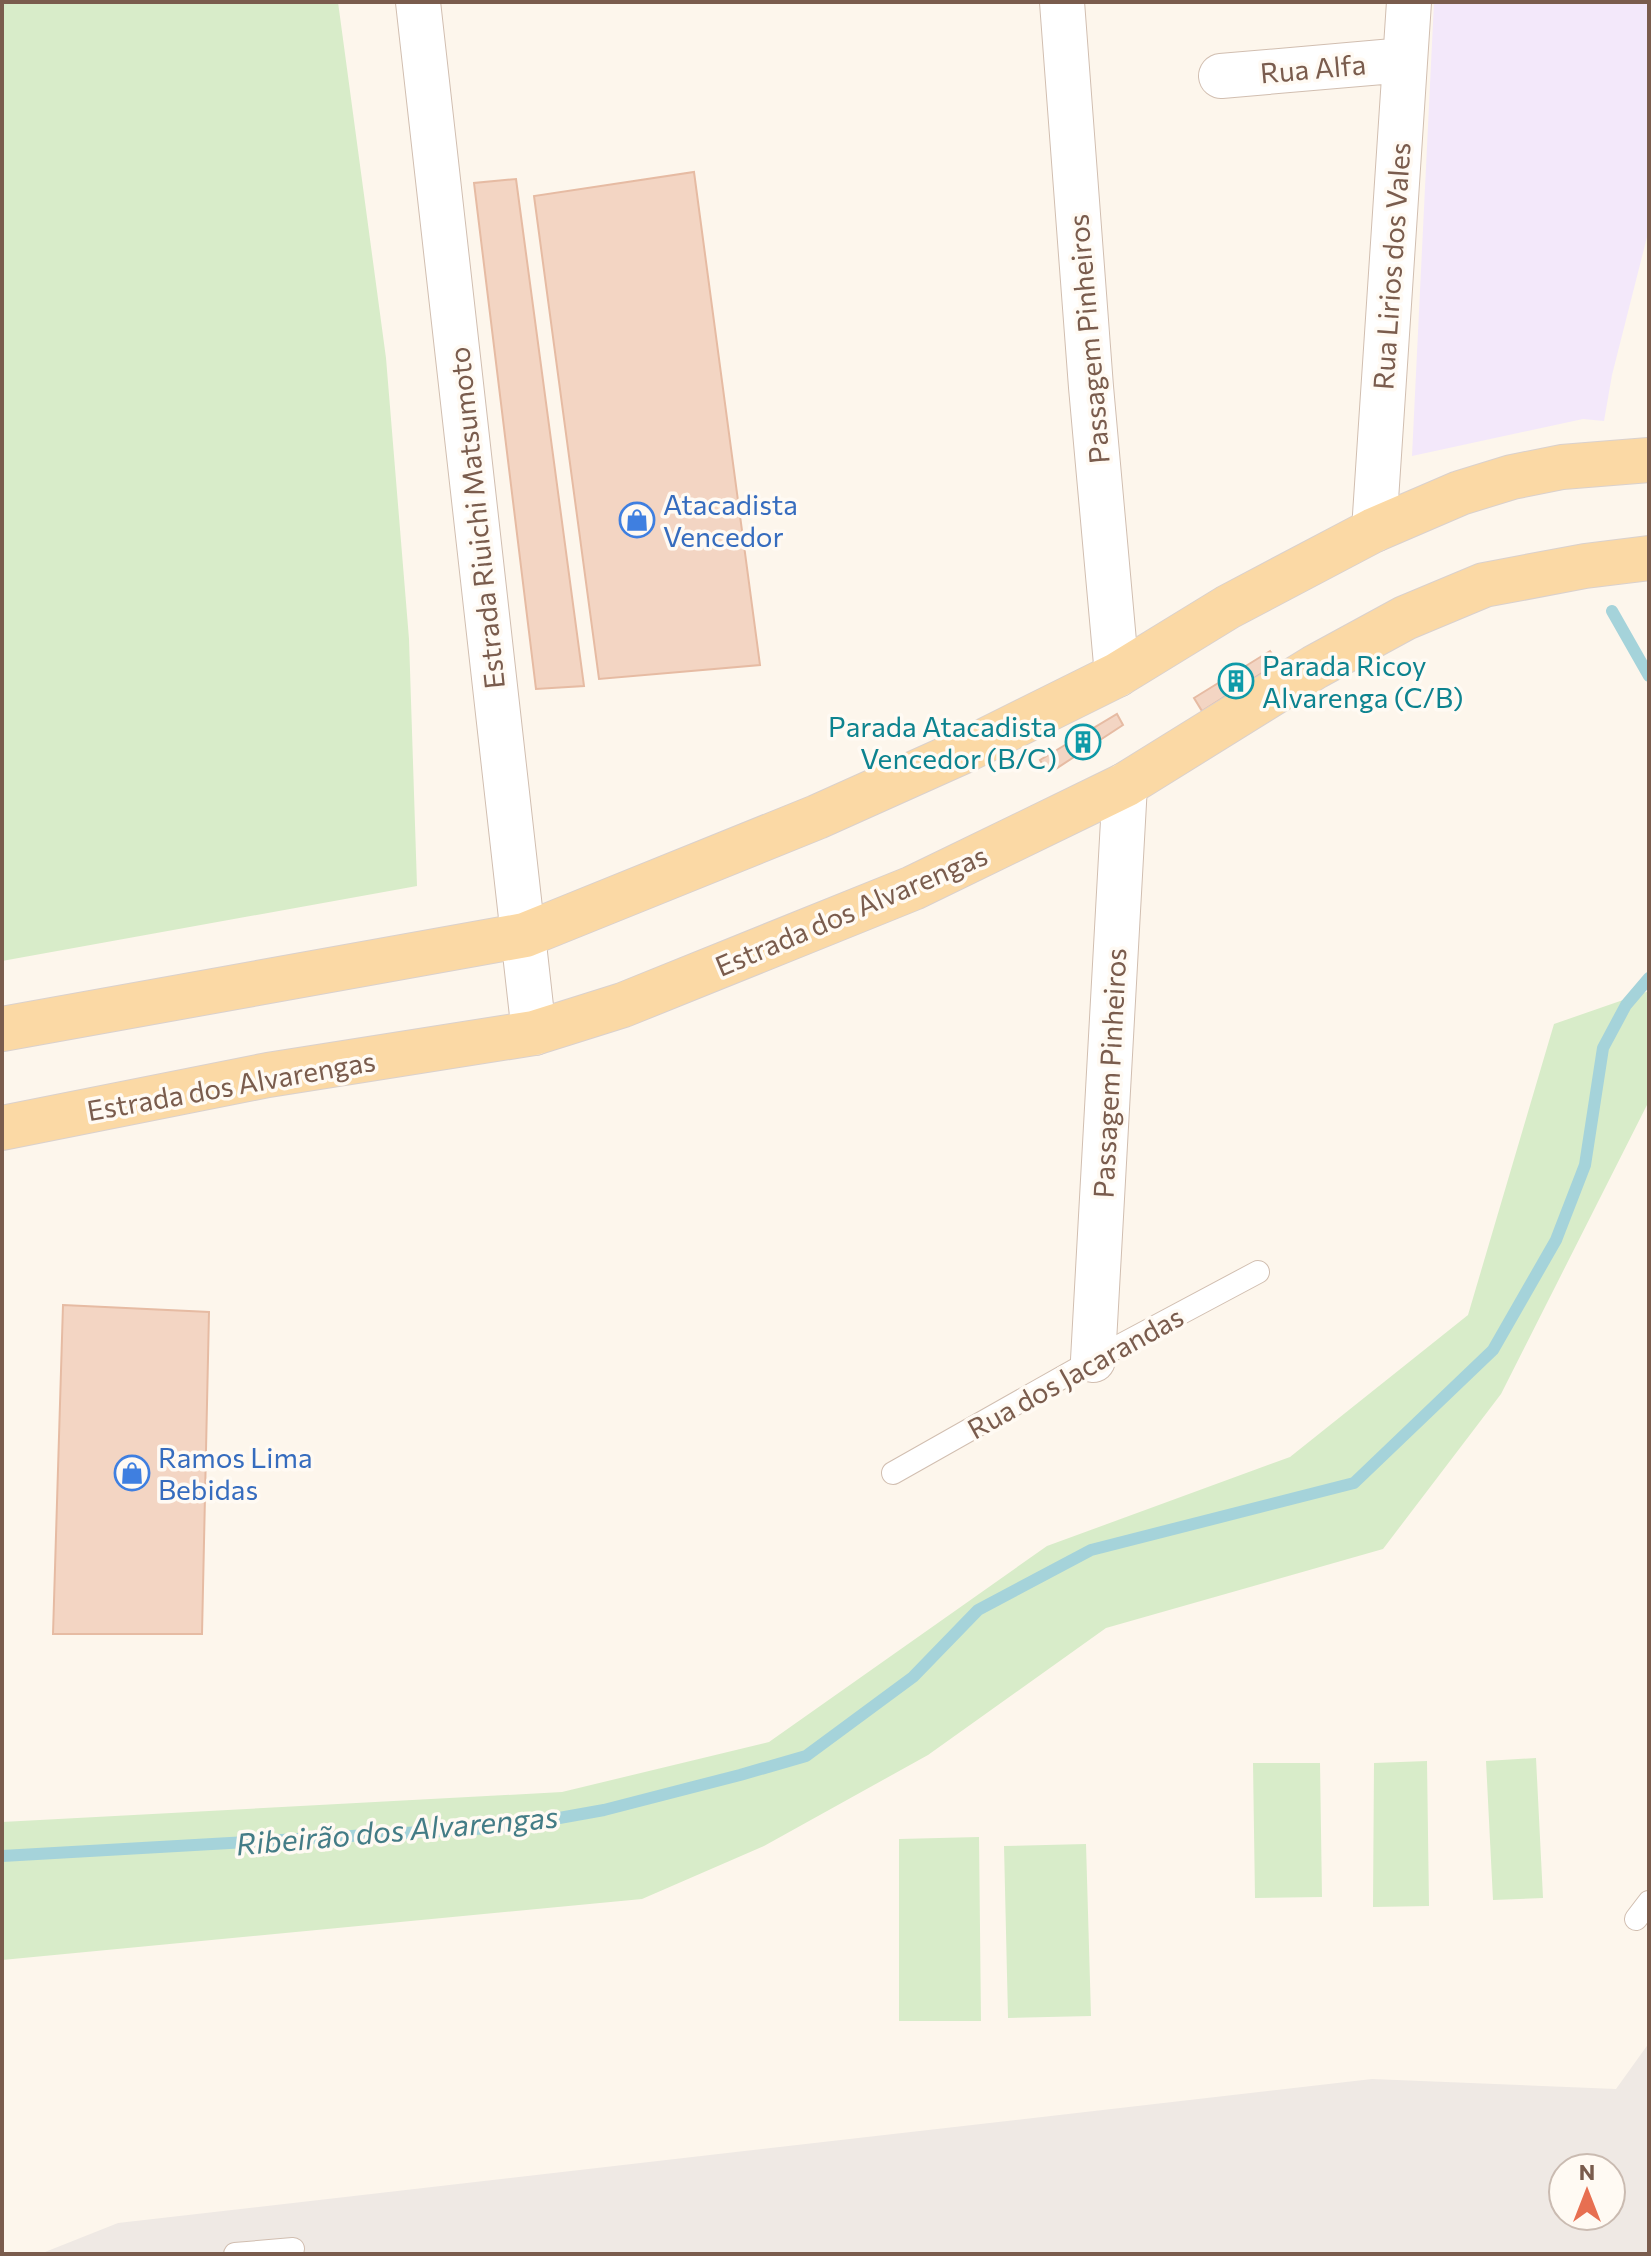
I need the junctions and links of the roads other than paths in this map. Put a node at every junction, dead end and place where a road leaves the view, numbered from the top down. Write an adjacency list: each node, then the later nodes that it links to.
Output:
1 (418, 2): 11 (street, Estrada Riuichi Matsumoto)
2 (1062, 2): 9 (street, Passagem Pinheiros)
3 (1409, 2): 4 (street, Rua Lirios dos Vales)
4 (1405, 60): 5 (street, Rua Alfa); 7 (street, Rua Lirios dos Vales)
5 (1221, 76)
6 (1649, 460): 7 (main road)
7 (1374, 530): 9 (main road)
8 (1649, 558): 10 (main road, Estrada dos Alvarengas)
9 (1117, 675): 11 (main road)
10 (1125, 785): 13 (main road, Estrada dos Alvarengas); 16 (street, Passagem Pinheiros)
11 (525, 935): 12 (main road); 13 (street, Estrada Riuichi Matsumoto)
12 (2, 1029)
13 (534, 1033): 14 (main road, Estrada dos Alvarengas)
14 (2, 1128)
15 (1258, 1272): 16 (lane, Rua dos Jacarandas)
16 (1093, 1360): 17 (lane, Rua dos Jacarandas)
17 (893, 1473)
18 (293, 2249): 19 (lane)
19 (235, 2254)

